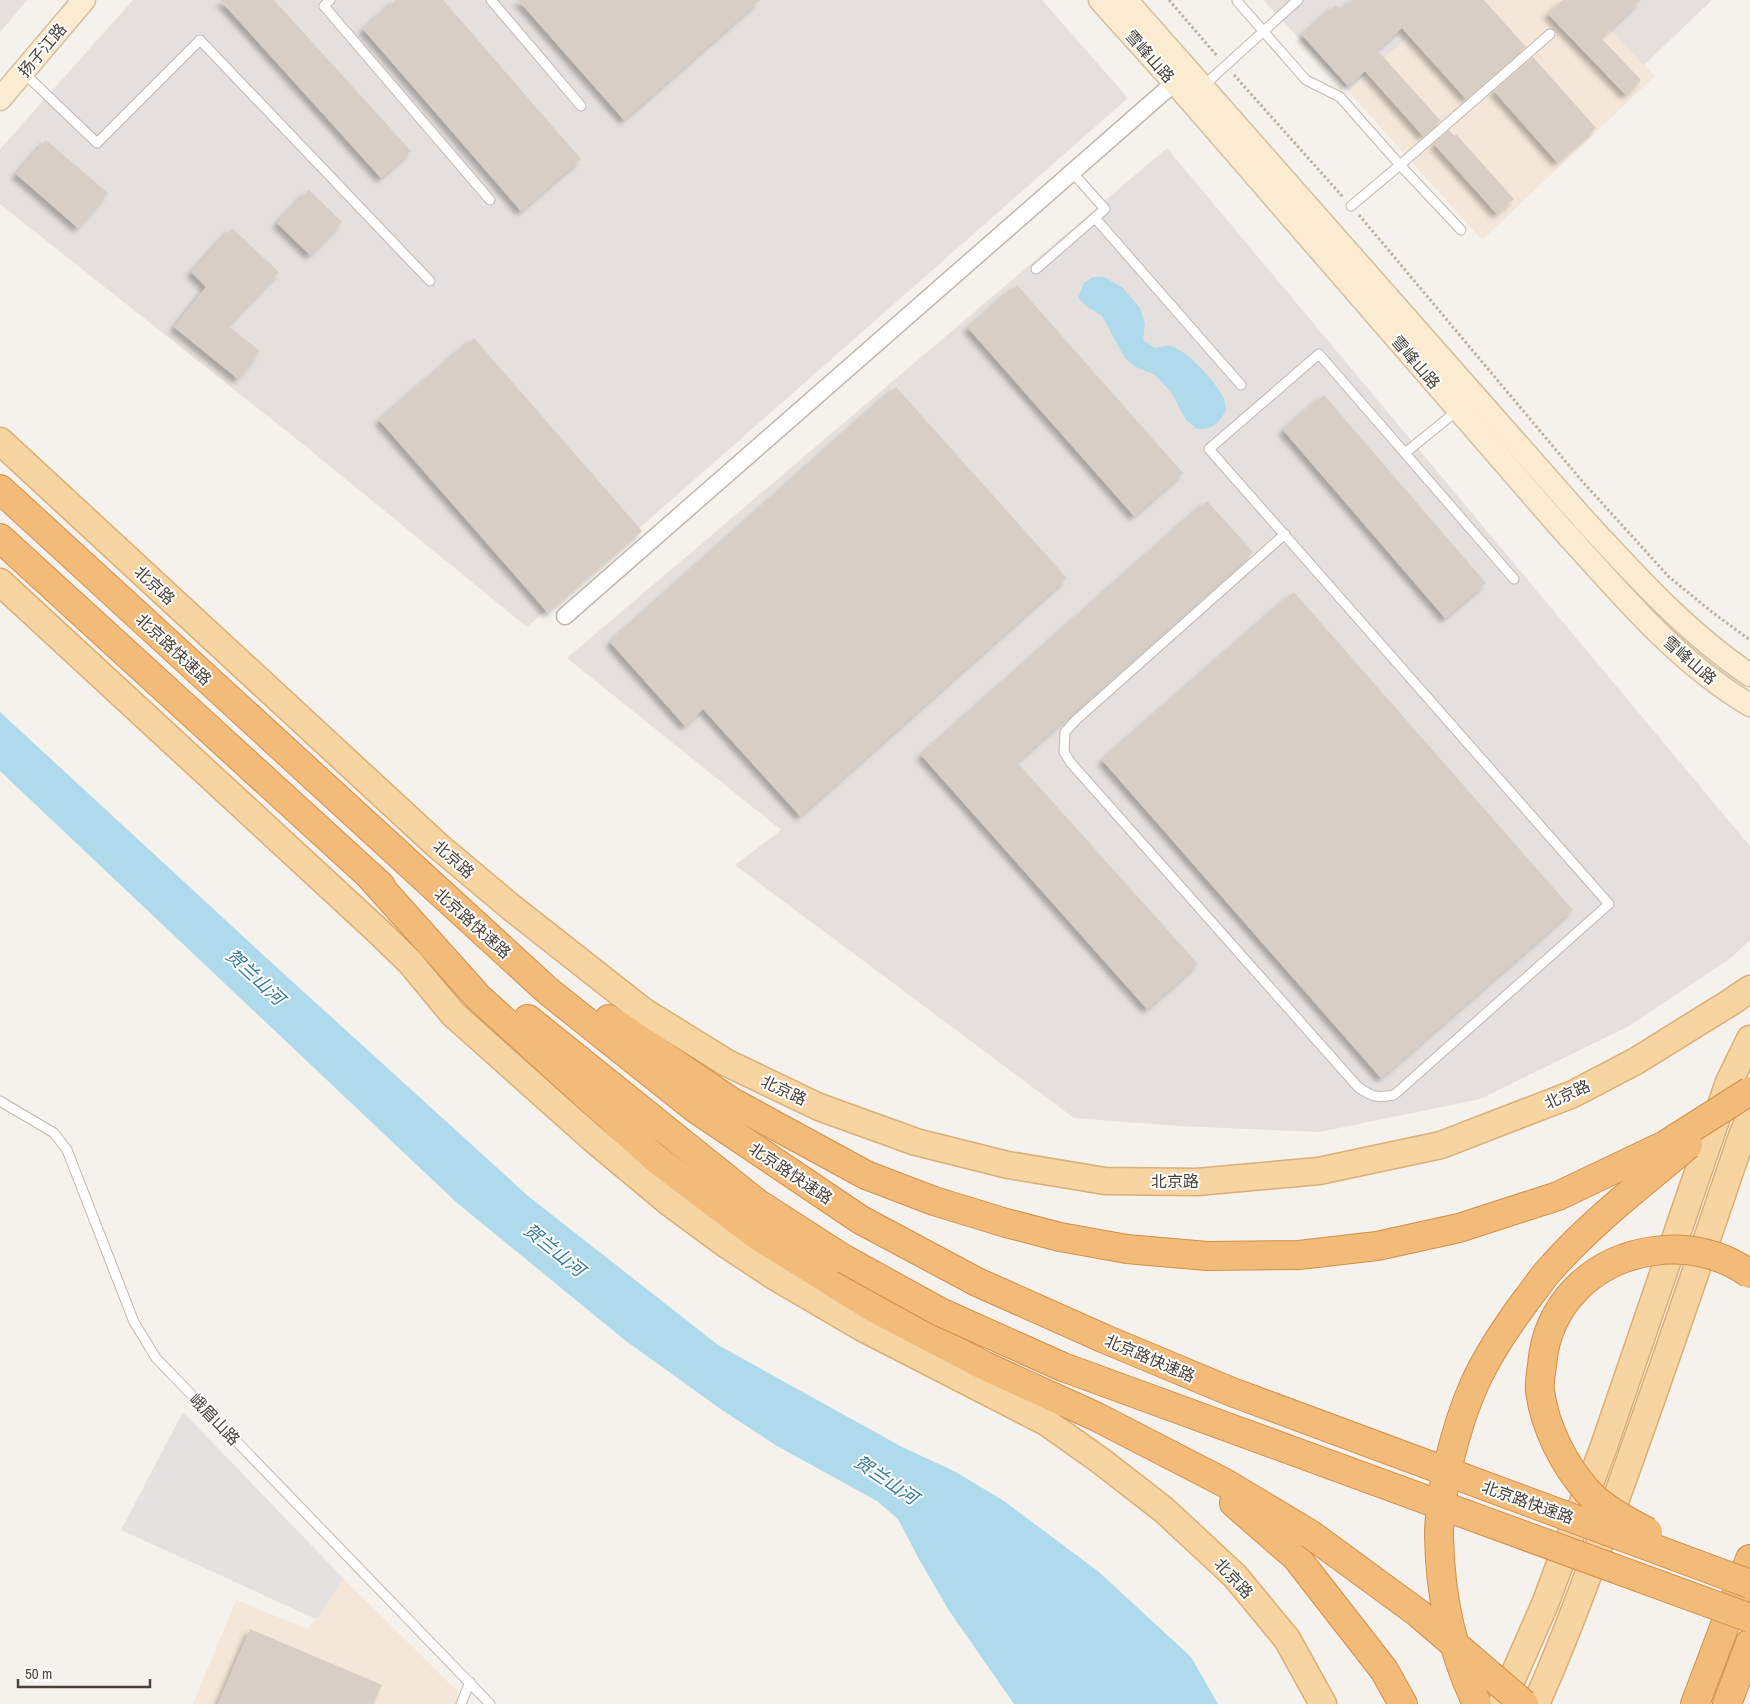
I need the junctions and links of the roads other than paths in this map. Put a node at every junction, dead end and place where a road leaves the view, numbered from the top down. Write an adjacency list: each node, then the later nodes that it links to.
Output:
1 (84, 0): 10 (main road, 扬子江路)
2 (330, 0): 17 (lane)
3 (491, 0): 14 (lane)
4 (1100, 0): 11 (main road, 雪峰山路)
5 (1126, 0): 12 (main road, 雪峰山路)
6 (1298, 0): 8 (lane)
7 (1237, 1): 8 (lane)
8 (1264, 31): 12 (lane); 15 (lane)
9 (1550, 34): 15 (lane)
10 (22, 72): 13 (main road, 扬子江路); 22 (lane)
11 (1174, 83): 12 (main road, 雪峰山路); 16 (street)
12 (1196, 93): 24 (main road, 雪峰山路); 33 (main road, 雪峰山路)
13 (0, 99)
14 (581, 106)
15 (1400, 165): 18 (lane); 20 (lane)
16 (1072, 172): 19 (lane); 32 (street)
17 (490, 200)
18 (1351, 206)
19 (1095, 218): 21 (lane); 23 (lane)
20 (1462, 230)
21 (1036, 269)
22 (430, 281)
23 (1241, 385)
24 (1458, 410): 26 (lane); 34 (main road, 雪峰山路)
25 (0, 441): 37 (main road, 北京路)
26 (1405, 453): 28 (lane); 30 (lane)
27 (0, 489): 36 (highway, 北京路快速路)
28 (1285, 534): 28 (lane)
29 (0, 538): 35 (highway, 北京路快速路)
30 (1514, 579)
31 (0, 582): 50 (main road, 北京路)
32 (565, 616)
33 (1750, 674)
34 (1750, 705)
35 (369, 875): 42 (highway); 45 (highway, 北京路快速路, bridge)
36 (456, 907): 40 (highway, bridge); 44 (highway, 北京路快速路, bridge)
37 (1750, 989)
38 (1750, 1039): 53 (main road)
39 (0, 1101): 47 (lane, 峨眉山路)
40 (1749, 1101): 52 (highway, bridge); 55 (main road)
41 (1750, 1274): 44 (highway, bridge)
42 (1097, 1417): 51 (highway); 54 (highway, bridge)
43 (1750, 1558): 56 (highway)
44 (1738, 1579)
45 (1750, 1618)
46 (1750, 1644): 57 (highway)
47 (470, 1682): 48 (lane); 49 (lane, 峨眉山路)
48 (460, 1704)
49 (490, 1704)
50 (1323, 1704)
51 (1403, 1704)
52 (1477, 1704)
53 (1500, 1704)
54 (1524, 1704)
55 (1536, 1704)
56 (1695, 1704)
57 (1727, 1704)

